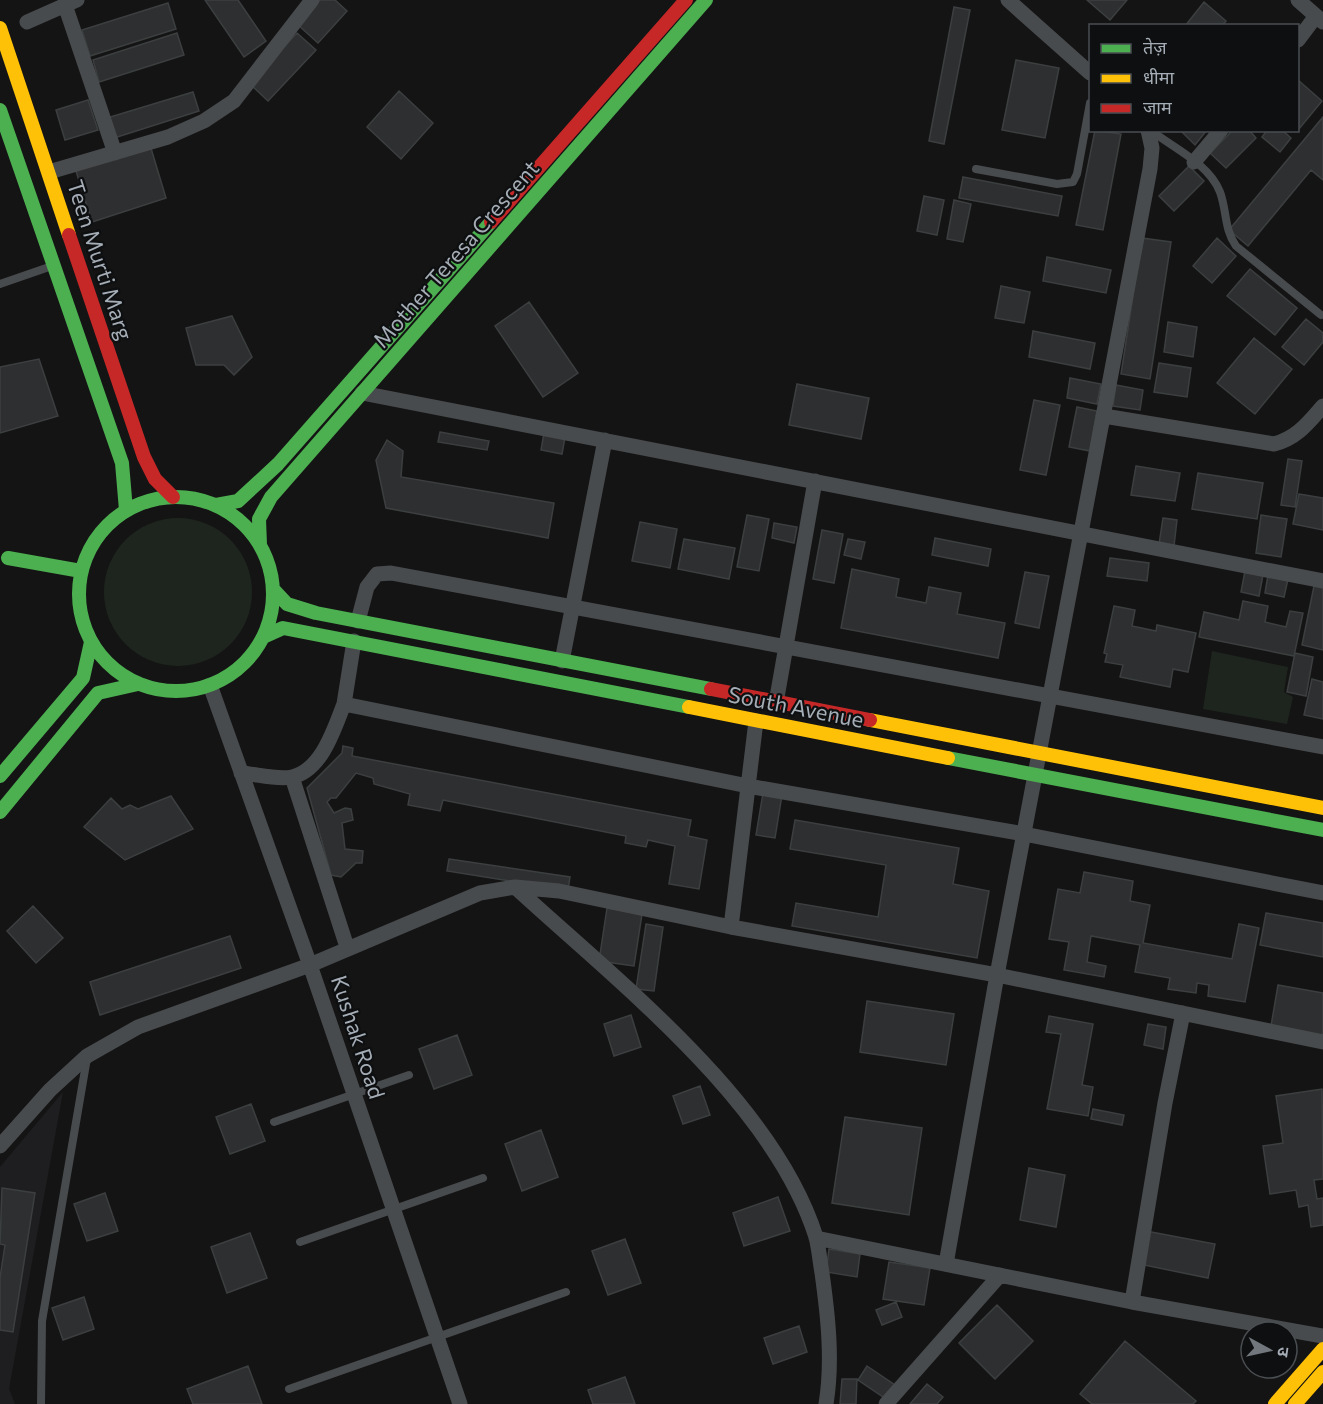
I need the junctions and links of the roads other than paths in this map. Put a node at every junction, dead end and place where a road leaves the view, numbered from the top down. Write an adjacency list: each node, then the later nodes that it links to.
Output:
1 (312, 0): 17 (street)
2 (686, 0): 30 (main road, Mother Teresa Crescent)
3 (706, 0): 24 (main road, Mother Teresa Crescent)
4 (1008, 0): 11 (street)
5 (1298, 0): 7 (street)
6 (72, 4): 8 (street); 17 (street)
7 (1321, 16): 10 (street)
8 (27, 22)
9 (0, 28): 20 (main road, Teen Murti Marg)
10 (1299, 39)
11 (1089, 72)
12 (1089, 108): 19 (lane)
13 (0, 110): 21 (main road, Teen Murti Marg)
14 (1149, 132): 26 (street)
15 (1152, 132): 18 (lane)
16 (1219, 132): 18 (street)
17 (115, 153): 20 (street)
18 (1194, 162): 23 (lane)
19 (976, 169)
20 (48, 172): 29 (main road, Teen Murti Marg)
21 (53, 265): 22 (lane); 31 (main road, Teen Murti Marg)
22 (0, 284)
23 (1321, 315)
24 (362, 393): 27 (street); 33 (main road, Mother Teresa Crescent)
25 (1323, 406): 26 (street)
26 (1104, 416): 32 (street)
27 (605, 440): 28 (street); 38 (street)
28 (815, 481): 32 (street); 43 (street)
29 (173, 496): 30 (main road); 31 (main road)
30 (216, 505): 33 (main road)
31 (126, 510): 35 (main road)
32 (1081, 533): 36 (street); 47 (street)
33 (260, 545): 37 (main road)
34 (8, 558): 35 (main road)
35 (81, 571): 42 (main road)
36 (1323, 581)
37 (273, 589): 39 (main road, South Avenue); 40 (main road)
38 (572, 606): 39 (street); 43 (street); 44 (street)
39 (358, 621): 44 (main road, South Avenue)
40 (263, 637): 41 (main road, South Avenue); 46 (main road)
41 (354, 641): 49 (street); 50 (main road, South Avenue)
42 (91, 642): 45 (main road); 54 (main road)
43 (785, 646): 47 (street); 48 (street)
44 (562, 662): 48 (main road, South Avenue)
45 (138, 684): 46 (main road); 59 (main road)
46 (210, 686): 53 (street, Kushak Road)
47 (1050, 696): 51 (street); 52 (street)
48 (776, 703): 52 (main road, South Avenue)
49 (344, 704): 55 (street); 57 (street)
50 (756, 721): 56 (main road, South Avenue); 57 (street)
51 (1323, 747)
52 (1039, 754): 56 (street); 58 (main road, South Avenue)
53 (241, 773): 55 (street); 66 (street, Kushak Road)
54 (0, 776)
55 (292, 777): 65 (street)
56 (1035, 777): 60 (main road, South Avenue); 61 (street)
57 (748, 786): 61 (street); 64 (street)
58 (1323, 808)
59 (0, 812)
60 (1323, 830)
61 (1024, 834): 63 (street); 67 (street)
62 (515, 887): 64 (street); 65 (street); 77 (street)
63 (1323, 893)
64 (731, 927): 67 (street)
65 (346, 947): 66 (street)
66 (310, 965): 70 (street); 72 (street, Kushak Road)
67 (997, 975): 68 (street); 79 (street)
68 (1183, 1013): 69 (street); 82 (street)
69 (1323, 1042)
70 (87, 1056): 74 (street); 88 (lane)
71 (409, 1075): 72 (lane)
72 (353, 1094): 73 (lane); 76 (street, Kushak Road)
73 (274, 1122)
74 (0, 1146)
75 (483, 1178): 76 (lane)
76 (393, 1210): 78 (lane); 84 (street, Kushak Road)
77 (816, 1238): 79 (street); 90 (street)
78 (300, 1242)
79 (946, 1264): 80 (street)
80 (1000, 1275): 82 (street); 91 (street)
81 (566, 1292): 84 (lane)
82 (1132, 1302): 83 (street)
83 (1323, 1336)
84 (437, 1337): 87 (lane); 89 (street, Kushak Road)
85 (1323, 1349): 92 (main road)
86 (1323, 1372): 93 (main road)
87 (290, 1389)
88 (41, 1404)
89 (459, 1404)
90 (826, 1404)
91 (886, 1404)
92 (1275, 1404)
93 (1295, 1404)

